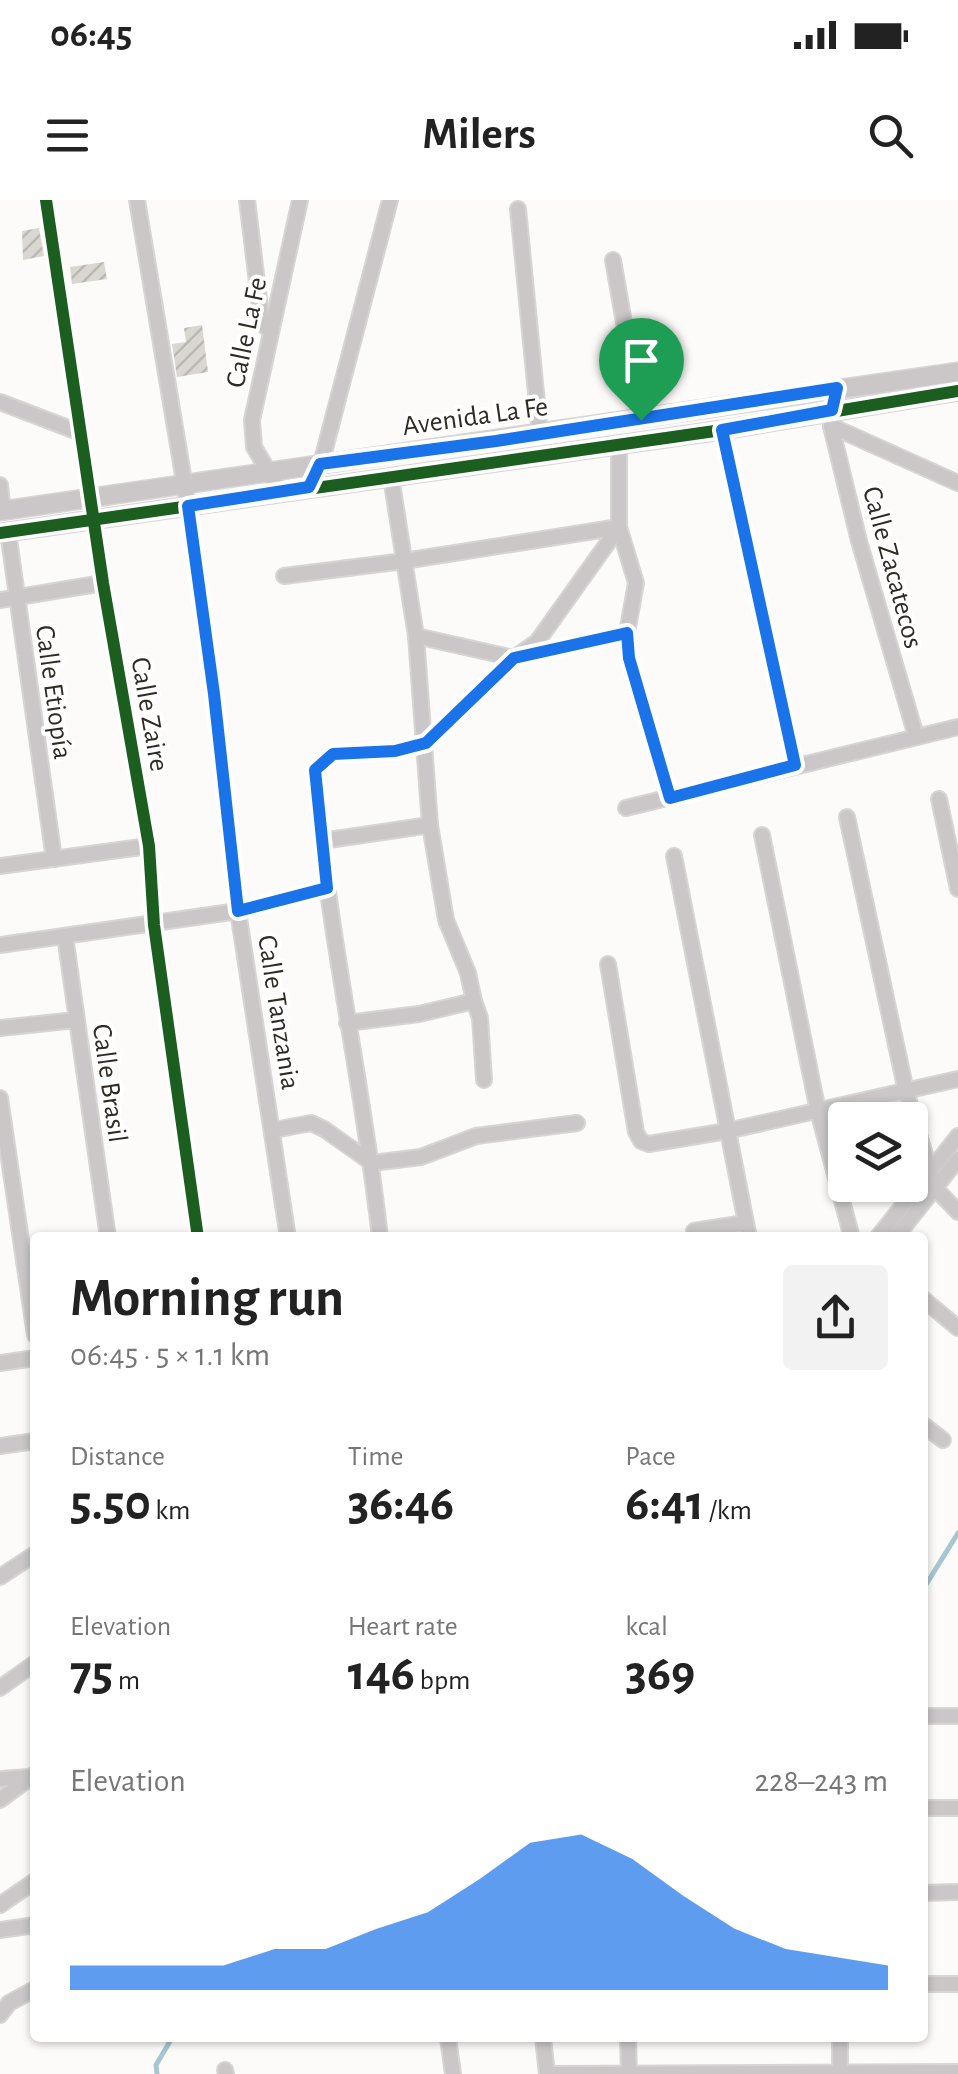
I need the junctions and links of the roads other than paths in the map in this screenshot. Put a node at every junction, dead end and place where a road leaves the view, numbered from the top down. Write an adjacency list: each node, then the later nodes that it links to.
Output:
1 (46, 200): 16 (street, Calle Zaire)
2 (137, 200): 26 (street, Calle Tanzania)
3 (247, 200): 8 (street)
4 (300, 200): 8 (street, Calle La Fe)
5 (390, 200): 19 (street)
6 (518, 209): 17 (street)
7 (613, 260): 14 (street)
8 (270, 331): 20 (street, Calle La Fe)
9 (958, 372): 10 (street, Avenida La Fe)
10 (837, 388): 13 (street); 14 (street, Avenida La Fe)
11 (958, 391): 13 (street, Avenida La Fe)
12 (0, 402): 16 (street)
13 (831, 418): 15 (street, Avenida La Fe); 22 (street); 40 (street, Calle Zacatecos)
14 (641, 420): 17 (street, Avenida La Fe)
15 (722, 430): 18 (street, Avenida La Fe); 42 (street)
16 (81, 433): 27 (street, Calle Zaire)
17 (540, 434): 19 (street, Avenida La Fe)
18 (618, 444): 21 (street, Avenida La Fe); 30 (street)
19 (320, 464): 20 (street, Avenida La Fe); 24 (street)
20 (270, 473): 25 (street, Calle La Fe); 26 (street, Avenida La Fe)
21 (391, 477): 24 (street, Avenida La Fe); 32 (street)
22 (958, 483)
23 (0, 485): 28 (street)
24 (309, 487): 25 (street, Avenida La Fe)
25 (280, 491): 26 (street, Avenida La Fe)
26 (186, 497): 27 (street, Avenida La Fe); 29 (street, Avenida La Fe); 57 (street, Calle Tanzania)
27 (92, 498): 28 (street, Avenida La Fe); 29 (street, Calle Zaire)
28 (2, 511)
29 (94, 520): 31 (street, Avenida La Fe); 34 (street, Calle Zaire)
30 (619, 526): 32 (street); 36 (street); 38 (street)
31 (4, 532): 35 (street, Calle Etiopía)
32 (404, 562): 33 (street); 37 (street)
33 (284, 576)
34 (102, 582): 35 (street); 51 (street, Calle Zaire)
35 (8, 598): 53 (street, Calle Etiopía)
36 (627, 633): 38 (street); 43 (street)
37 (416, 636): 38 (street); 41 (street)
38 (514, 658): 41 (street)
39 (958, 727): 40 (street)
40 (916, 736): 42 (street)
41 (426, 743): 47 (street); 50 (street)
42 (795, 765): 43 (street)
43 (670, 798): 45 (street)
44 (939, 799): 48 (street)
45 (626, 808)
46 (846, 818): 68 (street)
47 (430, 825): 50 (street); 62 (street)
48 (952, 834): 56 (street)
49 (762, 835): 70 (street)
50 (322, 840): 55 (street)
51 (149, 846): 53 (street); 58 (street, Calle Zaire)
52 (674, 856): 73 (street)
53 (54, 859): 54 (street)
54 (0, 866)
55 (327, 888): 57 (street); 64 (street)
56 (958, 889)
57 (238, 911): 58 (street); 72 (street, Calle Tanzania)
58 (154, 925): 59 (street); 82 (street, Calle Zaire)
59 (65, 936): 60 (street); 63 (street, Calle Brasil)
60 (0, 945)
61 (608, 964): 73 (street)
62 (474, 1000): 64 (street); 67 (street)
63 (76, 1020): 65 (street); 81 (street, Calle Brasil)
64 (347, 1023): 76 (street)
65 (0, 1028)
66 (958, 1078): 68 (street)
67 (484, 1080)
68 (906, 1091): 70 (street); 77 (street)
69 (0, 1098): 89 (street)
70 (818, 1111): 73 (street); 86 (street)
71 (576, 1124): 76 (street)
72 (274, 1130): 76 (street); 83 (street, Calle Tanzania)
73 (727, 1131): 80 (street)
74 (958, 1136): 77 (street)
75 (958, 1159): 78 (street)
76 (372, 1163): 84 (street)
77 (930, 1172): 78 (street); 87 (street)
78 (935, 1188): 79 (street); 88 (street)
79 (958, 1212)
80 (747, 1230): 85 (street)
81 (107, 1232)
82 (197, 1232)
83 (287, 1232)
84 (379, 1232)
85 (694, 1232)
86 (850, 1232)
87 (882, 1232)
88 (900, 1232)
89 (30, 1302)
90 (928, 1303): 91 (street)
91 (958, 1328)
92 (30, 1359): 93 (street)
93 (0, 1363)
94 (928, 1429): 95 (street)
95 (943, 1440)
96 (30, 1442): 97 (street)
97 (0, 1446)
98 (30, 1557): 99 (street)
99 (0, 1576)
100 (30, 1667): 101 (street)
101 (0, 1688)
102 (928, 1716): 103 (street)
103 (958, 1716)
104 (30, 1776): 105 (street)
105 (0, 1779)
106 (30, 1779): 107 (street)
107 (0, 1800)
108 (928, 1808): 109 (street)
109 (958, 1808)
110 (30, 1884): 113 (street)
111 (958, 1892): 112 (street)
112 (928, 1893)
113 (0, 1904)
114 (30, 1926): 115 (street)
115 (0, 1930)
116 (928, 1984): 117 (street)
117 (958, 1984)
118 (30, 1992): 119 (street)
119 (0, 2015)
120 (449, 2042): 126 (street)
121 (543, 2042): 127 (street)
122 (628, 2042): 128 (street)
123 (840, 2042): 125 (street)
124 (958, 2072): 125 (street)
125 (840, 2073): 128 (street)
126 (453, 2074)
127 (546, 2074): 128 (street)
128 (629, 2074)

